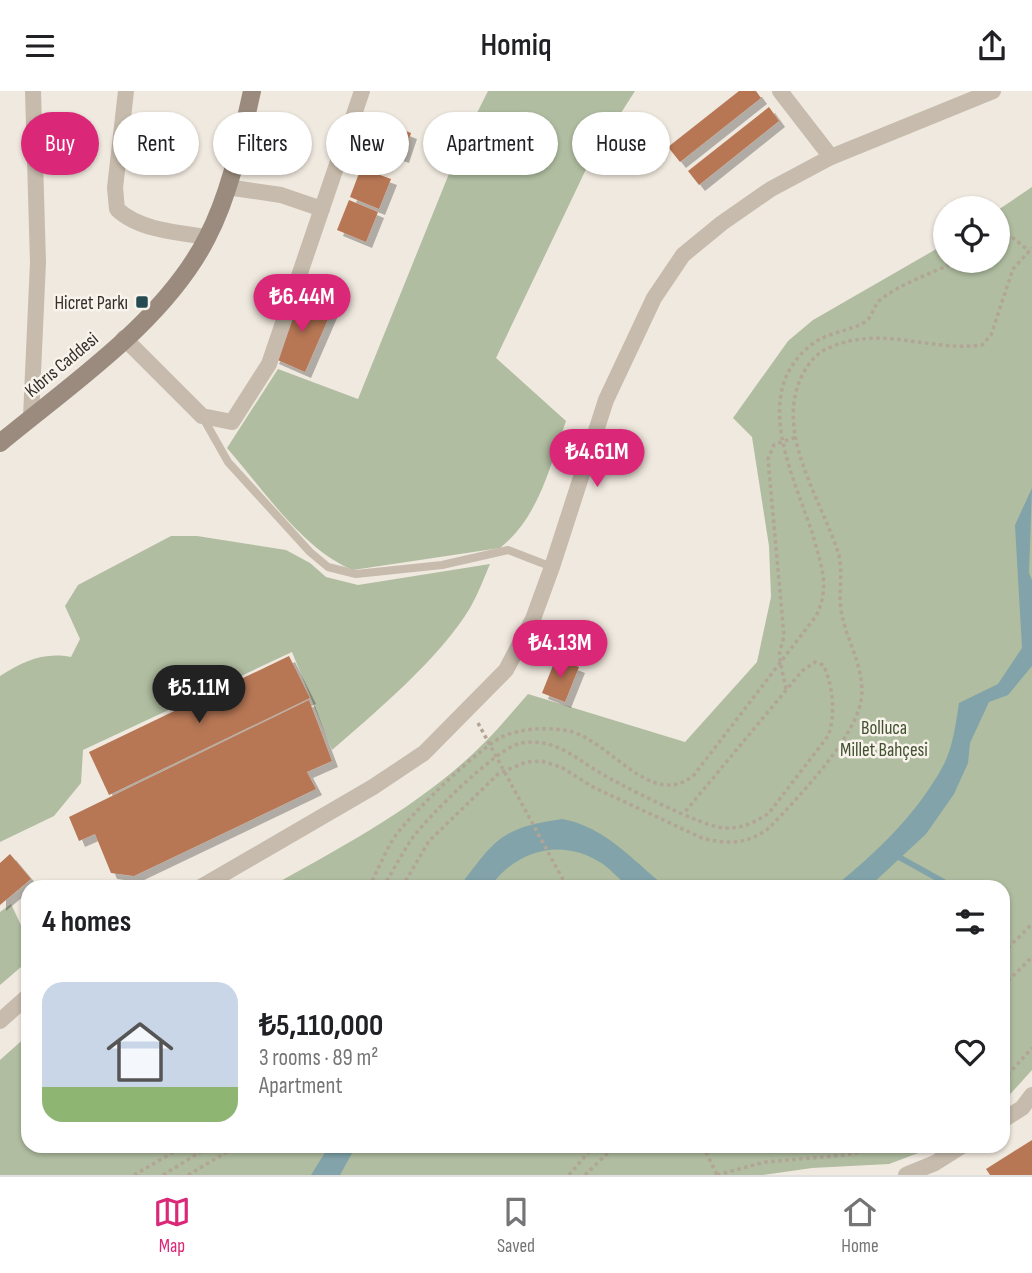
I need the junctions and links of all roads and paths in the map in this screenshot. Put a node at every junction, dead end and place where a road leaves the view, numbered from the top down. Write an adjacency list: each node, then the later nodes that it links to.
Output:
1 (33, 91): 16 (street)
2 (126, 91): 10 (street)
3 (253, 91): 8 (main road, Kıbrıs Caddesi)
4 (362, 91): 9 (street)
5 (780, 91): 7 (street)
6 (993, 91): 7 (street)
7 (831, 157): 20 (street)
8 (227, 187): 9 (street); 10 (main road, Kıbrıs Caddesi)
9 (322, 209): 15 (street)
10 (208, 237): 14 (main road, Kıbrıs Caddesi)
11 (1010, 238): 12 (path)
12 (1031, 249): 17 (path)
13 (933, 273): 18 (path)
14 (124, 338): 15 (street); 16 (main road, Kıbrıs Caddesi)
15 (202, 416): 20 (lane)
16 (31, 417): 19 (main road, Kıbrıs Caddesi)
17 (796, 437): 18 (path); 26 (path)
18 (782, 441): 21 (path); 21 (path)
19 (0, 443)
20 (552, 567): 23 (street)
21 (780, 661): 22 (path); 24 (path)
22 (786, 690): 27 (path); 27 (path)
23 (469, 709): 24 (path); 28 (street)
24 (491, 745): 25 (path); 29 (path)
25 (498, 757): 26 (path); 27 (path); 30 (path)
26 (505, 770): 31 (path); 32 (path)
27 (684, 813)
28 (213, 880)
29 (373, 880)
30 (387, 880)
31 (406, 880)
32 (563, 880)
33 (1032, 924): 34 (path)
34 (1010, 946)
35 (1032, 957): 36 (path)
36 (1010, 979)
37 (21, 1002): 38 (street)
38 (0, 1021)
39 (1032, 1048): 40 (path)
40 (1010, 1072)
41 (1032, 1095): 42 (street)
42 (1010, 1116)
43 (172, 1153): 51 (path)
44 (199, 1153): 52 (path)
45 (225, 1153): 53 (path)
46 (588, 1153): 54 (path)
47 (608, 1153): 55 (path)
48 (706, 1153): 56 (path)
49 (856, 1153): 56 (path)
50 (951, 1153): 57 (street)
51 (134, 1175)
52 (163, 1175)
53 (188, 1175)
54 (569, 1175)
55 (585, 1175)
56 (717, 1175)
57 (906, 1175)

